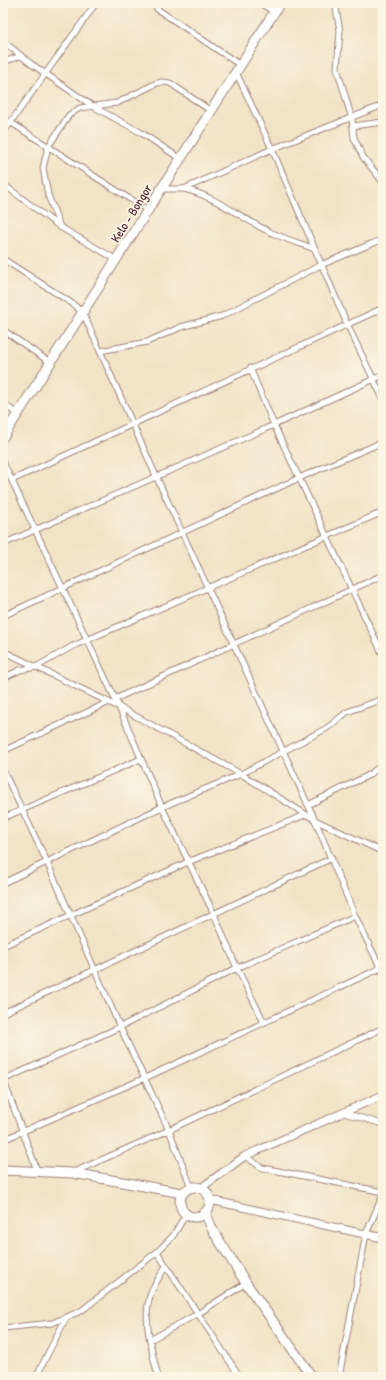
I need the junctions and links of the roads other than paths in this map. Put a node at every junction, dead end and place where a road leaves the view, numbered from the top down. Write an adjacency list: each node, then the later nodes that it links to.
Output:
1 (96, 3): 11 (street)
2 (260, 3): 6 (street)
3 (280, 3): 6 (highway, Kelo - Bongor)
4 (335, 3): 15 (street)
5 (157, 9): 10 (street)
6 (274, 12): 10 (highway, Kelo - Bongor)
7 (3, 42): 8 (street)
8 (21, 56): 9 (street); 11 (street)
9 (3, 62)
10 (238, 68): 14 (highway, Kelo - Bongor); 21 (street)
11 (46, 73): 13 (street); 17 (street)
12 (383, 105): 15 (street)
13 (94, 106): 14 (street); 20 (street); 22 (street)
14 (211, 111): 22 (highway, Kelo - Bongor)
15 (352, 119): 18 (street); 21 (street)
16 (383, 122): 18 (street)
17 (7, 123): 19 (street); 20 (street)
18 (353, 126): 23 (street)
19 (3, 133)
20 (48, 147): 27 (street); 28 (street)
21 (272, 149): 26 (street); 30 (street)
22 (181, 159): 25 (highway, Kelo - Bongor)
23 (383, 182)
24 (3, 184): 28 (street)
25 (162, 188): 26 (street); 27 (highway, Kelo - Bongor)
26 (184, 189): 30 (street)
27 (147, 210): 32 (highway, Kelo - Bongor)
28 (60, 227): 32 (street)
29 (383, 238): 33 (street)
30 (314, 249): 33 (street)
31 (3, 259): 35 (street)
32 (117, 260): 35 (highway, Kelo - Bongor)
33 (321, 265): 36 (street); 38 (street)
34 (383, 308): 36 (street)
35 (83, 313): 38 (street); 39 (highway, Kelo - Bongor)
36 (347, 324): 40 (street); 42 (street)
37 (3, 330): 39 (street)
38 (100, 351): 46 (street)
39 (51, 363): 45 (highway, Kelo - Bongor)
40 (250, 368): 46 (street); 47 (street)
41 (383, 375): 42 (street)
42 (374, 379): 43 (street); 47 (street)
43 (383, 399)
44 (3, 403): 45 (street)
45 (18, 415): 48 (highway, Kelo - Bongor)
46 (132, 422): 51 (street); 53 (street)
47 (274, 426): 51 (street); 52 (street)
48 (3, 436)
49 (383, 442): 52 (street)
50 (3, 462): 53 (street)
51 (156, 476): 55 (street); 56 (street)
52 (299, 478): 56 (street); 57 (street)
53 (12, 480): 55 (street)
54 (383, 512): 57 (street)
55 (36, 530): 58 (street); 60 (street)
56 (182, 533): 60 (street); 61 (street)
57 (326, 536): 61 (street); 62 (street)
58 (3, 544)
59 (383, 575): 62 (street)
60 (63, 588): 63 (street); 64 (street)
61 (208, 588): 64 (street); 65 (street)
62 (351, 590): 65 (street); 67 (street)
63 (3, 616)
64 (87, 640): 68 (street); 70 (street)
65 (234, 644): 70 (street); 75 (street)
66 (3, 651): 68 (street)
67 (383, 656)
68 (36, 667): 69 (street); 72 (street)
69 (3, 678)
70 (115, 699): 73 (street)
71 (383, 699): 75 (street)
72 (107, 702): 73 (street); 74 (street)
73 (119, 707): 76 (street); 79 (street)
74 (3, 752)
75 (283, 752): 79 (street); 80 (street)
76 (141, 759): 81 (street); 82 (street)
77 (383, 764): 80 (street)
78 (3, 770): 82 (street)
79 (241, 774): 81 (street); 83 (street)
80 (308, 805): 85 (street)
81 (162, 807): 88 (street); 89 (street)
82 (21, 810): 84 (street); 88 (street)
83 (306, 815): 85 (street); 89 (street)
84 (3, 818)
85 (315, 820): 86 (street); 87 (street)
86 (383, 852)
87 (332, 858): 91 (street); 93 (street)
88 (47, 862): 90 (street); 92 (street)
89 (188, 862): 91 (street); 92 (street)
90 (3, 883)
91 (214, 914): 95 (street); 97 (street)
92 (71, 915): 94 (street); 97 (street)
93 (355, 916): 95 (street); 96 (street)
94 (3, 946)
95 (237, 968): 99 (street); 100 (street)
96 (382, 970): 99 (street)
97 (96, 971): 98 (street); 100 (street)
98 (3, 1013)
99 (264, 1022): 102 (street)
100 (120, 1027): 102 (street); 103 (street)
101 (383, 1028): 107 (street)
102 (145, 1078): 107 (street); 108 (street)
103 (3, 1080): 108 (street)
104 (383, 1095): 105 (street)
105 (344, 1112): 106 (street); 110 (street)
106 (383, 1124)
107 (169, 1130): 113 (street); 114 (street)
108 (23, 1131): 109 (street); 112 (street)
109 (3, 1140)
110 (245, 1156): 115 (street); 118 (street)
111 (3, 1170): 112 (highway)
112 (37, 1170): 113 (highway)
113 (73, 1173): 116 (highway)
114 (191, 1187): 115 (highway); 117 (highway)
115 (201, 1188): 119 (highway)
116 (158, 1189): 117 (highway); 120 (highway)
117 (182, 1193): 120 (highway)
118 (383, 1194): 125 (street)
119 (210, 1200): 121 (highway); 125 (street)
120 (179, 1203): 122 (highway)
121 (205, 1212): 123 (highway); 124 (highway)
122 (186, 1214): 123 (highway); 127 (street)
123 (196, 1217): 124 (highway)
124 (212, 1229): 129 (highway)
125 (366, 1234): 126 (street); 138 (street)
126 (383, 1238)
127 (157, 1252): 128 (street); 131 (street)
128 (166, 1266): 130 (street); 133 (street)
129 (246, 1283): 130 (street); 137 (highway)
130 (199, 1313): 133 (street); 136 (street)
131 (66, 1318): 132 (street); 134 (street)
132 (3, 1328)
133 (150, 1340): 135 (street)
134 (36, 1377)
135 (158, 1377)
136 (240, 1377)
137 (312, 1377)
138 (339, 1377)

